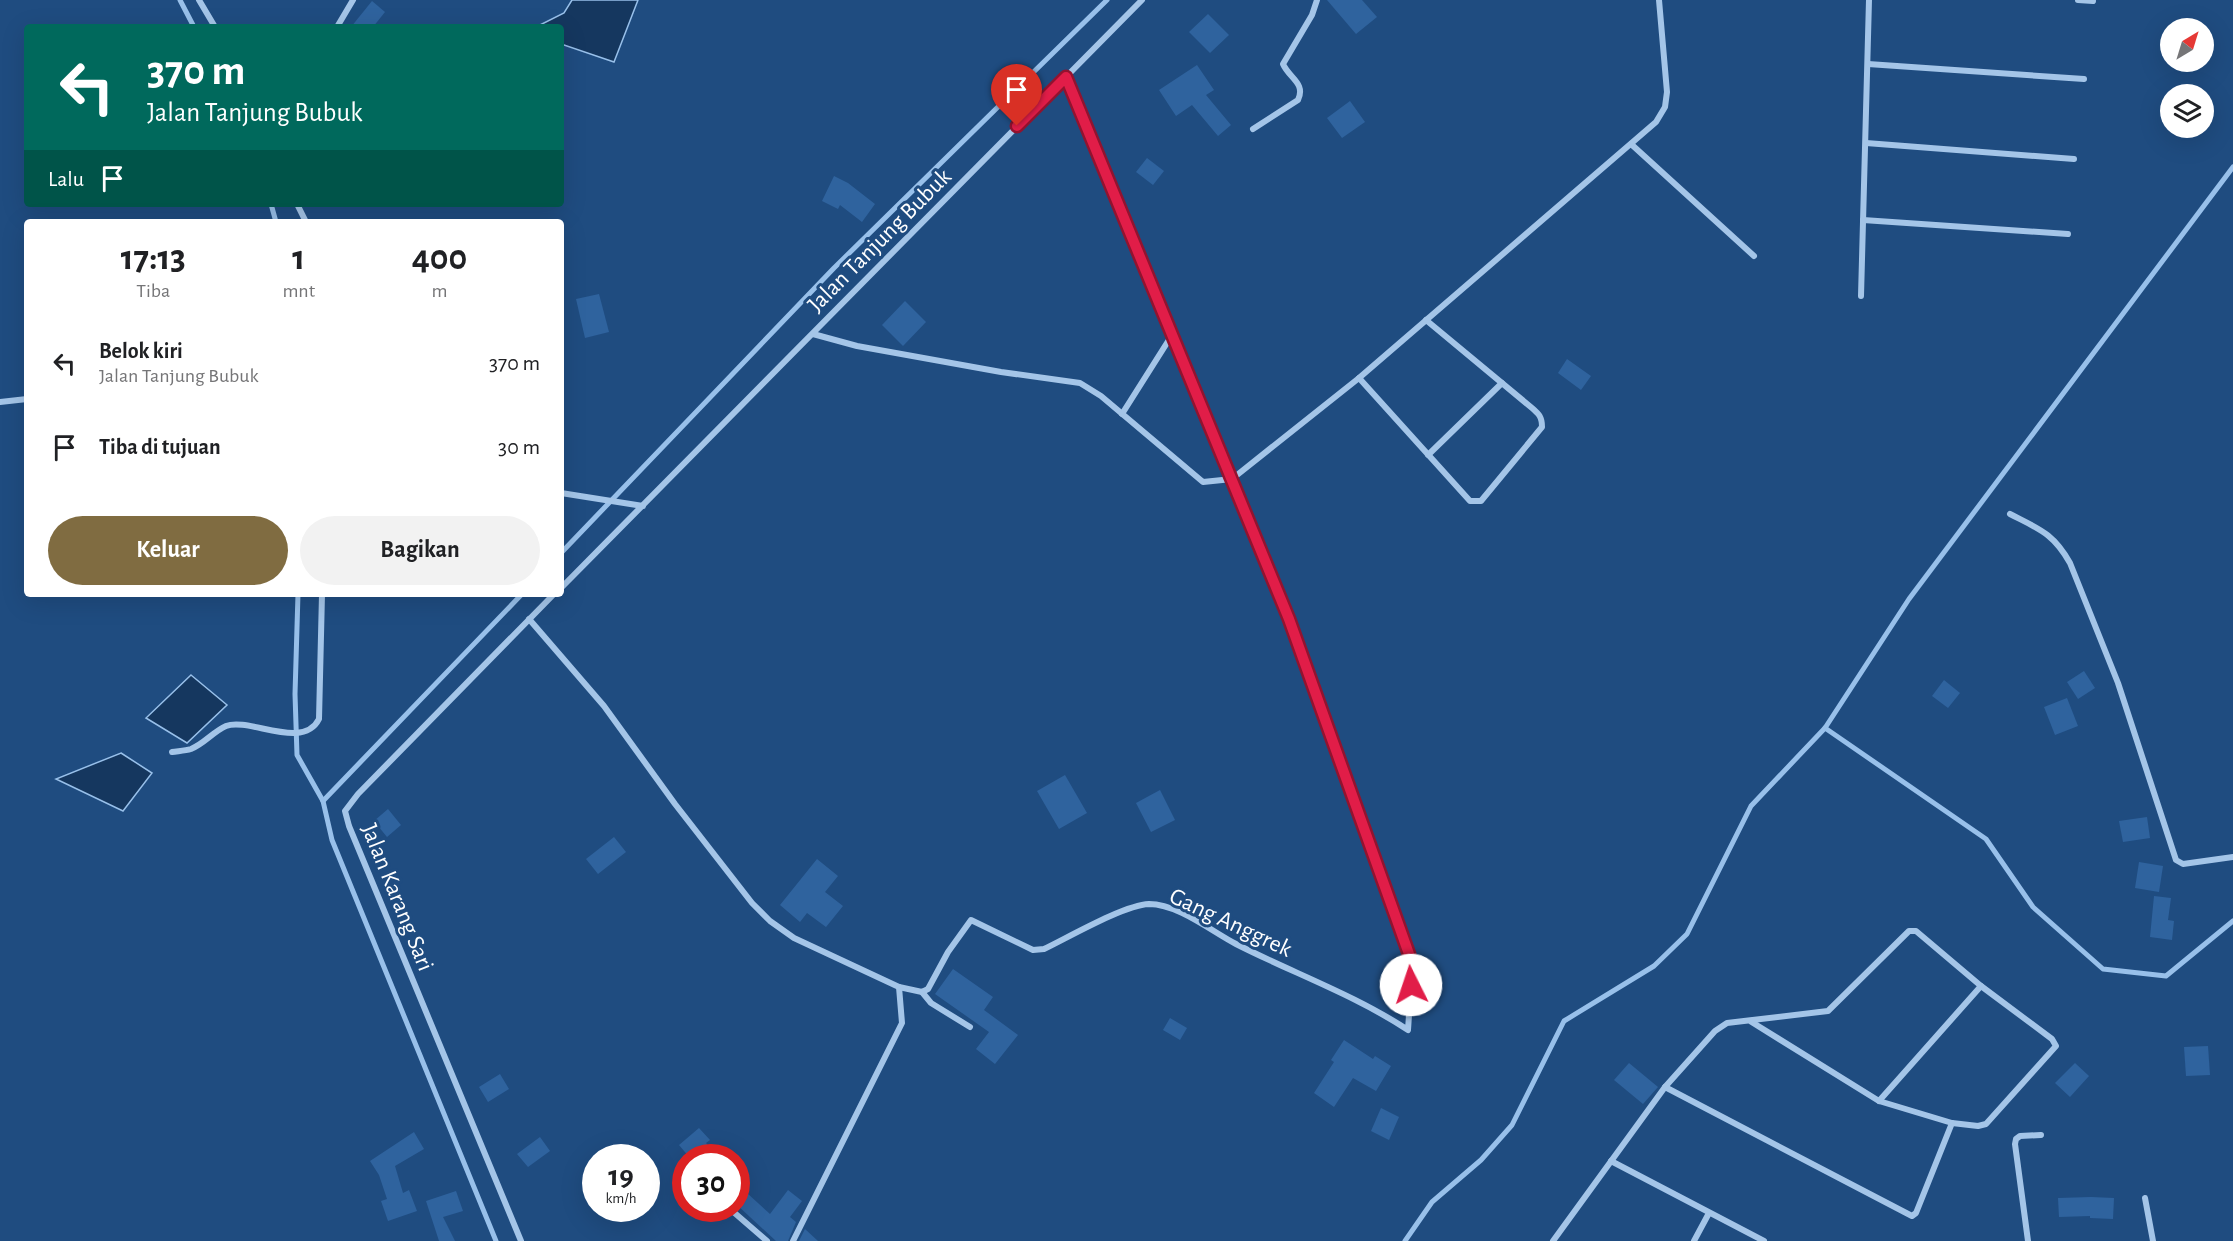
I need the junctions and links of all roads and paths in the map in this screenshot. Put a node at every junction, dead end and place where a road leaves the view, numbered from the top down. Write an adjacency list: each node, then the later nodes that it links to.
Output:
1 (200, 0): 9 (street)
2 (353, 0): 10 (street)
3 (1142, 0): 12 (street, Jalan Tanjung Bubuk)
4 (1317, 0): 14 (street)
5 (1659, 0): 16 (street)
6 (1869, 0): 11 (street)
7 (2078, 0): 8 (street)
8 (2093, 1)
9 (213, 24)
10 (339, 24)
11 (1868, 64): 13 (street); 15 (street)
12 (1066, 77): 23 (street, Jalan Tanjung Bubuk); 24 (street)
13 (2084, 79)
14 (1253, 129)
15 (1866, 143): 17 (street); 18 (street)
16 (1631, 144): 20 (street); 22 (street)
17 (2074, 159)
18 (1863, 220): 19 (street); 21 (street)
19 (2068, 234)
20 (1754, 256)
21 (1861, 296)
22 (1426, 320): 25 (street); 26 (street)
23 (813, 334): 29 (street); 33 (street, Jalan Tanjung Bubuk)
24 (1172, 335): 29 (street); 31 (street)
25 (1359, 378): 30 (street); 31 (street)
26 (1502, 383): 30 (street); 30 (street)
27 (24, 399): 28 (street)
28 (0, 402)
29 (1122, 414): 31 (street)
30 (1428, 455)
31 (1232, 479): 43 (street, Gang Anggrek)
32 (564, 494): 33 (street)
33 (643, 506): 35 (street)
34 (2010, 514): 40 (street)
35 (564, 585)
36 (322, 597): 39 (street)
37 (552, 597): 38 (street, Jalan Karang Sari)
38 (529, 619): 42 (street); 54 (street, Jalan Karang Sari)
39 (172, 752)
40 (2233, 857)
41 (1982, 986): 44 (street); 47 (street); 48 (street)
42 (899, 987): 43 (street); 56 (street)
43 (922, 992): 45 (street)
44 (1750, 1021): 46 (street); 47 (street)
45 (969, 1027)
46 (1665, 1087): 48 (street); 50 (street)
47 (1879, 1101): 48 (street)
48 (1952, 1123)
49 (2041, 1136): 60 (street)
50 (1611, 1161): 52 (street); 57 (street)
51 (2145, 1198): 61 (street)
52 (1708, 1213): 58 (street); 59 (street)
53 (745, 1222): 55 (street)
54 (521, 1241)
55 (767, 1241)
56 (793, 1241)
57 (1553, 1241)
58 (1694, 1241)
59 (1764, 1241)
60 (2028, 1241)
61 (2153, 1241)

